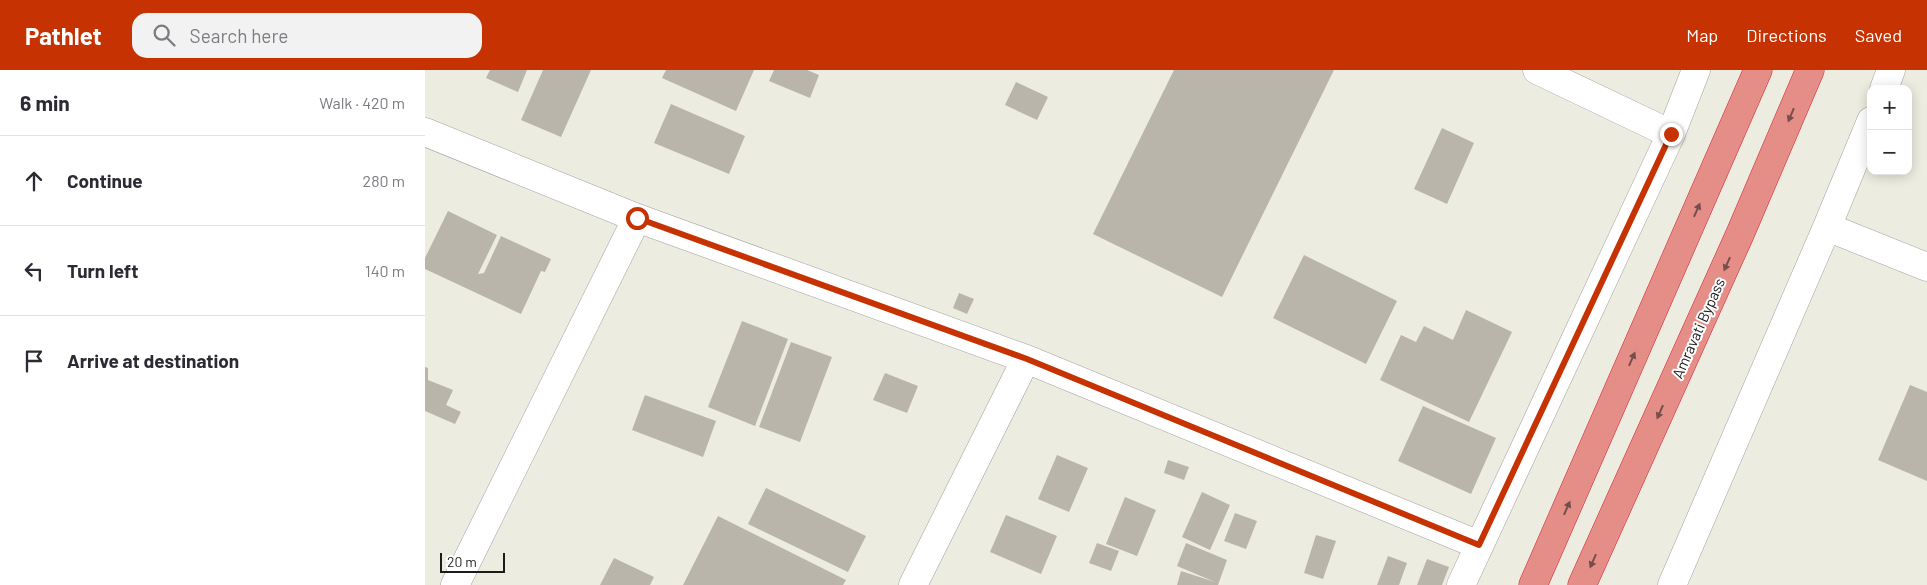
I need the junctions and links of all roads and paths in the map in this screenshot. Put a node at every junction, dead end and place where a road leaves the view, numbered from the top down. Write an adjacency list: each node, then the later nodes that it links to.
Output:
1 (1537, 70): 9 (street)
2 (1696, 70): 9 (street)
3 (1758, 70): 18 (highway, one-way to 3)
4 (1810, 70): 19 (highway, Amravati Bypass, one-way to 19)
5 (1891, 70): 6 (street)
6 (1885, 85)
7 (1867, 130): 11 (street)
8 (425, 132): 10 (street)
9 (1671, 134): 14 (street)
10 (637, 218): 13 (street); 15 (street)
11 (1827, 227): 12 (street); 20 (street)
12 (1927, 267)
13 (1027, 359): 14 (street); 16 (street)
14 (1479, 545): 17 (street)
15 (455, 585)
16 (913, 585)
17 (1461, 585)
18 (1533, 585)
19 (1582, 585)
20 (1672, 585)

